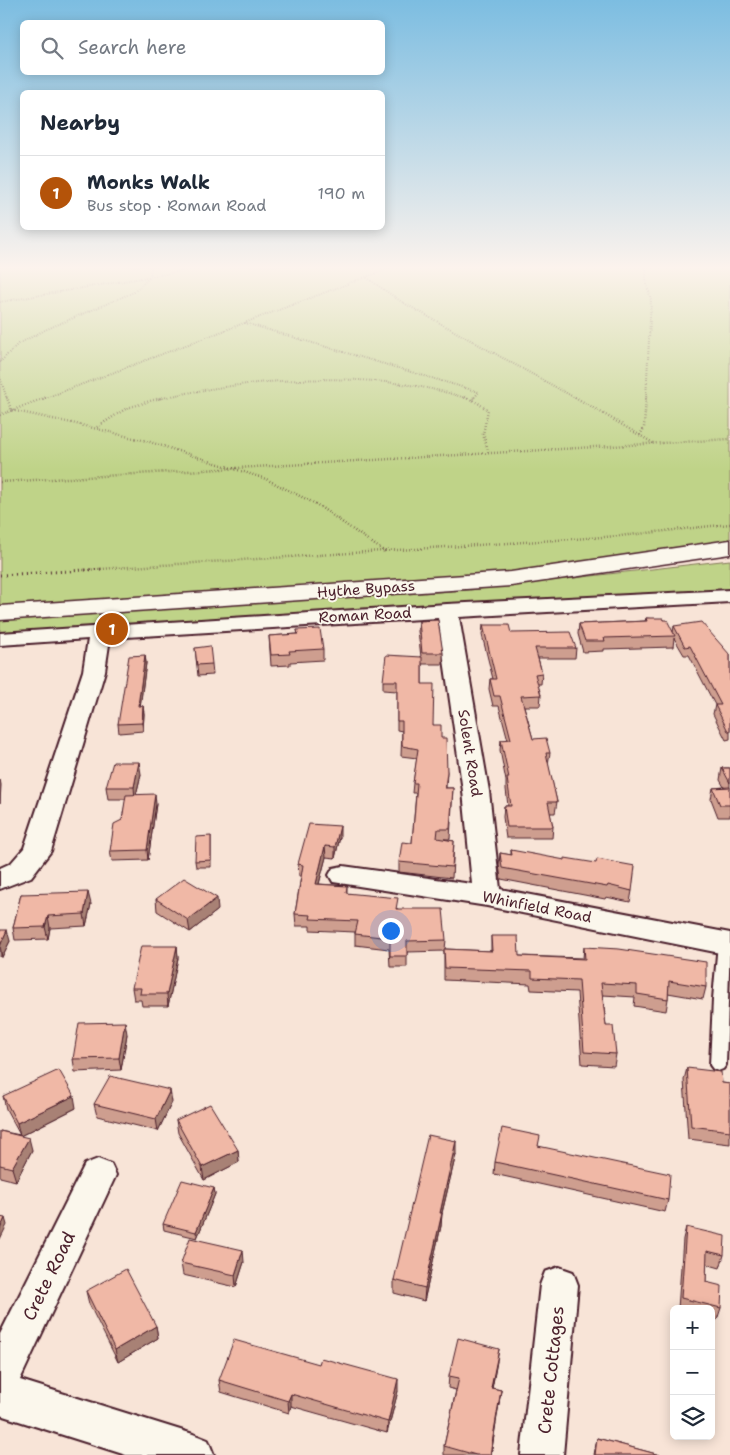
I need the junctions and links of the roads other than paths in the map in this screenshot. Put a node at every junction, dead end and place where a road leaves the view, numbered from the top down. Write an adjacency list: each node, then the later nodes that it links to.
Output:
1 (730, 547): 4 (main road, Hythe Bypass)
2 (728, 600): 3 (street, Roman Road)
3 (447, 610): 5 (street, Roman Road); 9 (street, Solent Road)
4 (0, 612)
5 (100, 632): 6 (street, Roman Road); 8 (street)
6 (0, 639)
7 (343, 875): 9 (street, Whinfield Road)
8 (0, 879)
9 (487, 896): 10 (street, Whinfield Road)
10 (727, 944): 11 (lane)
11 (718, 1066)
12 (98, 1175): 14 (street, Crete Road)
13 (559, 1285): 17 (street, Crete Cottages)
14 (0, 1377)
15 (0, 1394): 16 (street)
16 (192, 1455)
17 (542, 1455)

